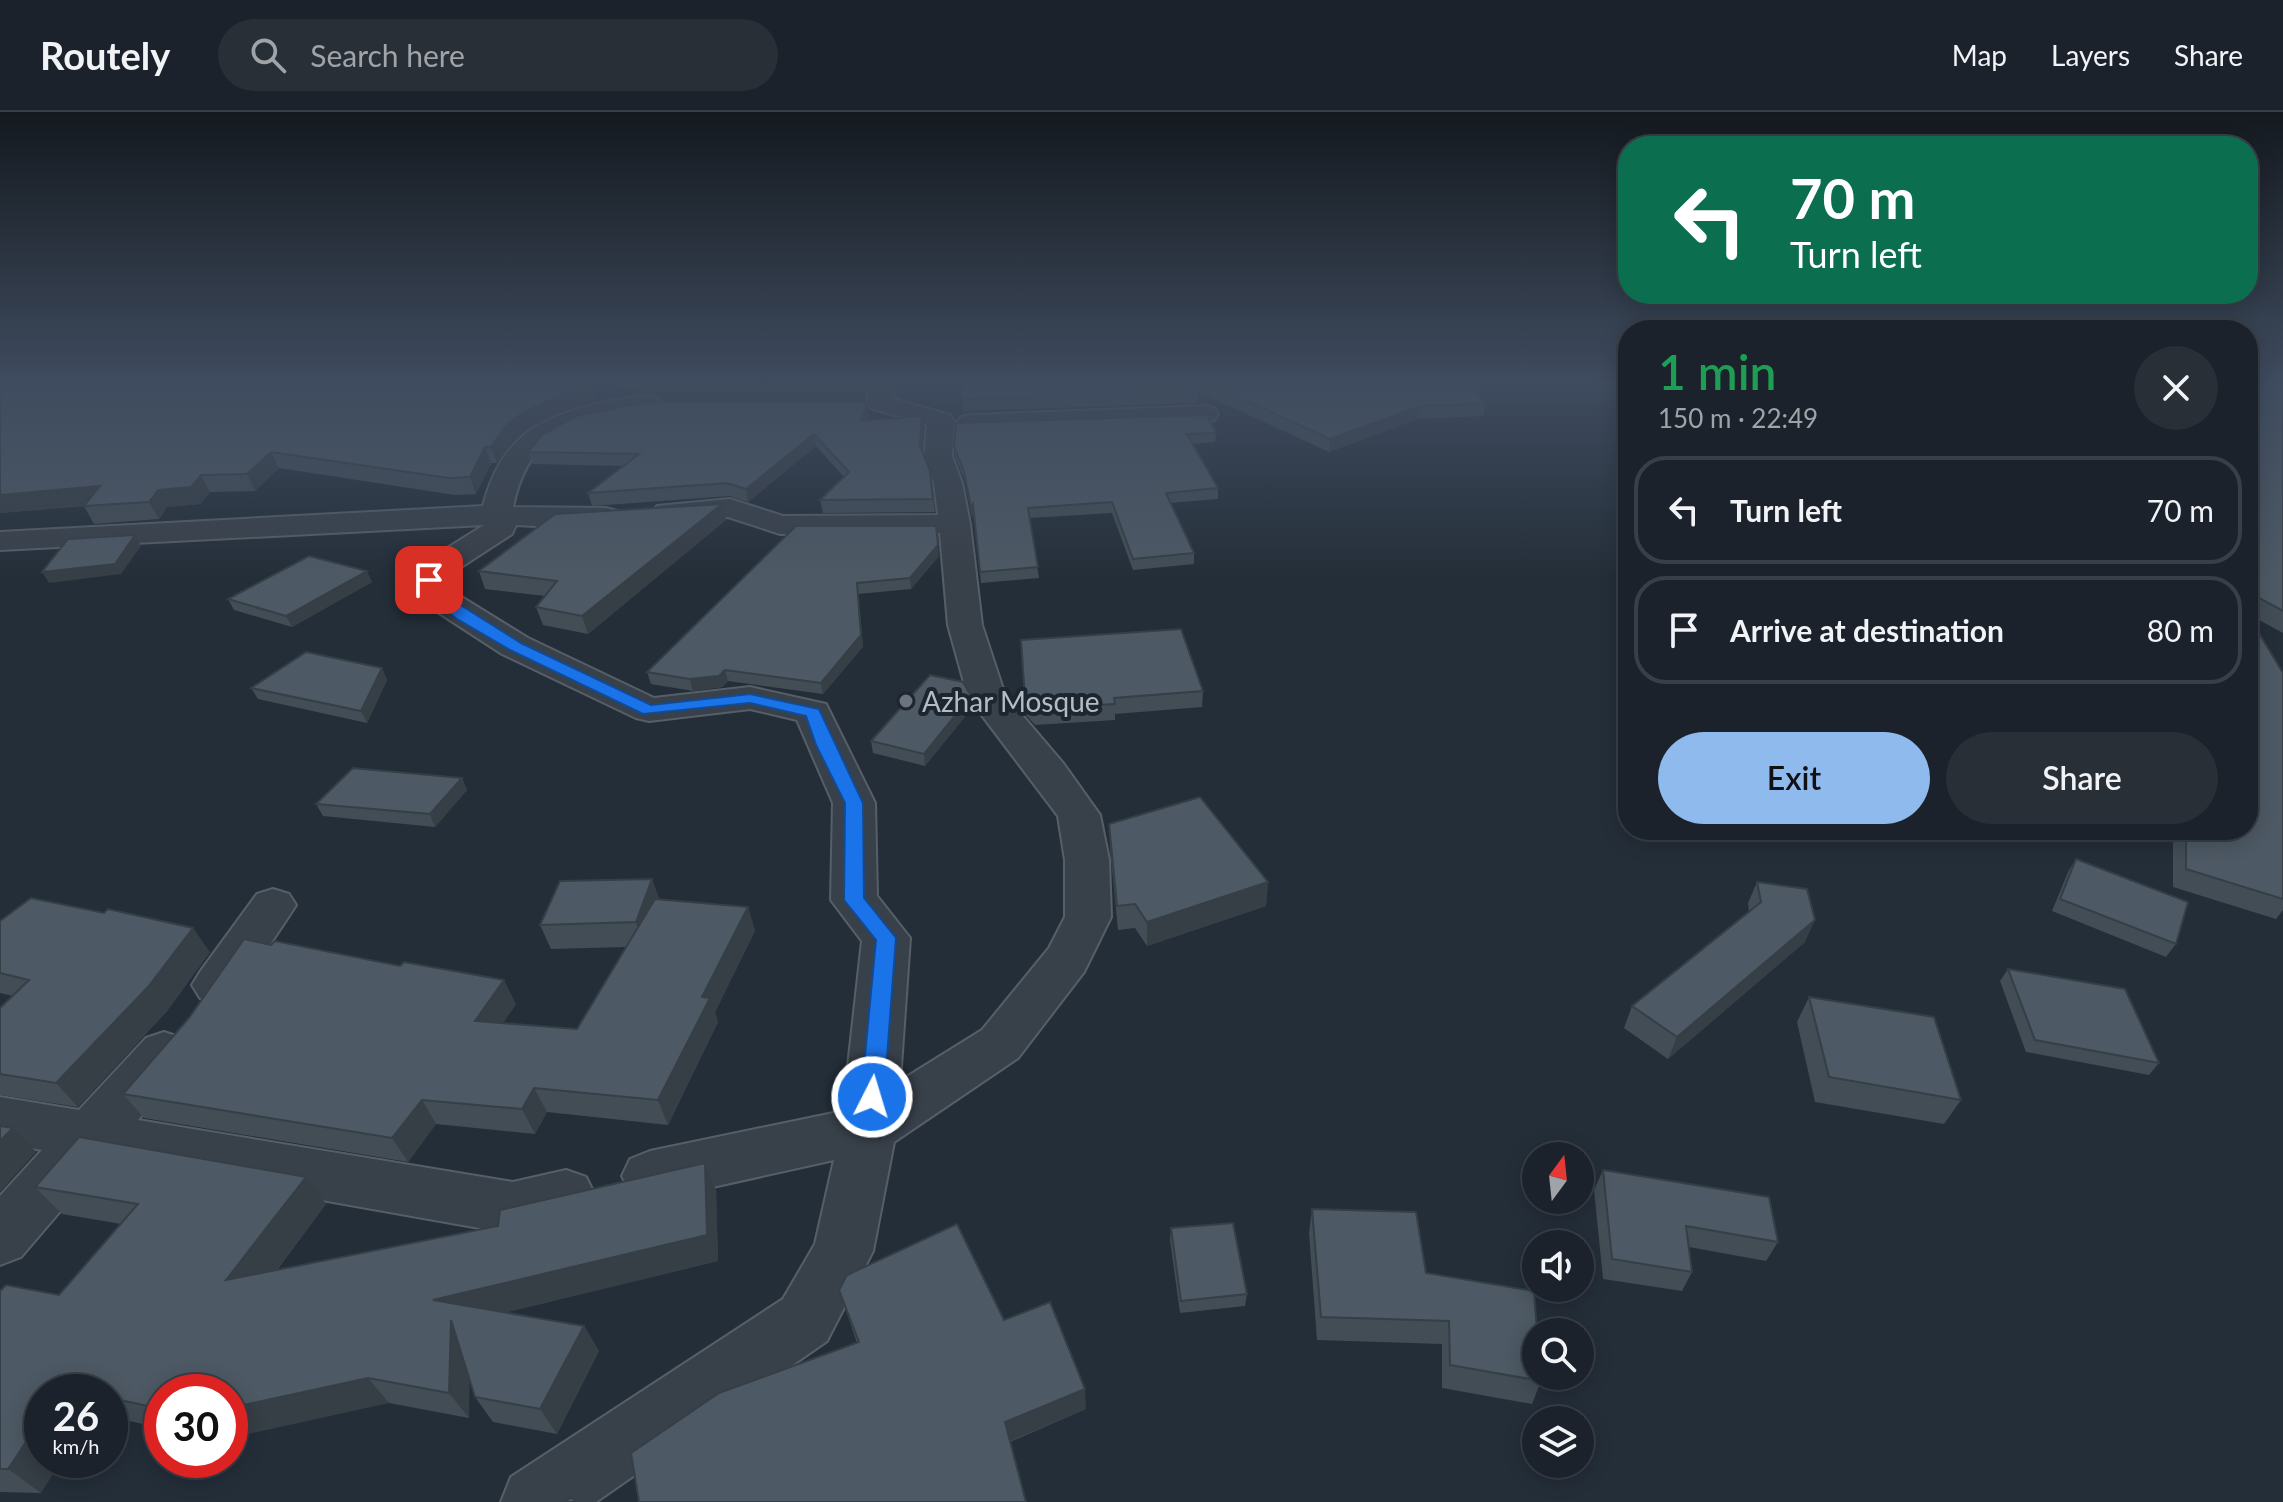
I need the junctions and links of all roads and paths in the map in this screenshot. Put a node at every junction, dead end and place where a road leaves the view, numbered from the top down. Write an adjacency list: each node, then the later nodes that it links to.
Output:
1 (526, 449): 3 (street)
2 (939, 449): 4 (street)
3 (496, 515): 4 (street); 5 (street); 8 (street)
4 (955, 524): 8 (street)
5 (0, 541)
6 (273, 905): 9 (street)
7 (0, 1120): 9 (street)
8 (869, 1129): 9 (street); 11 (street)
9 (92, 1136): 10 (street)
10 (0, 1238)
11 (536, 1502)

